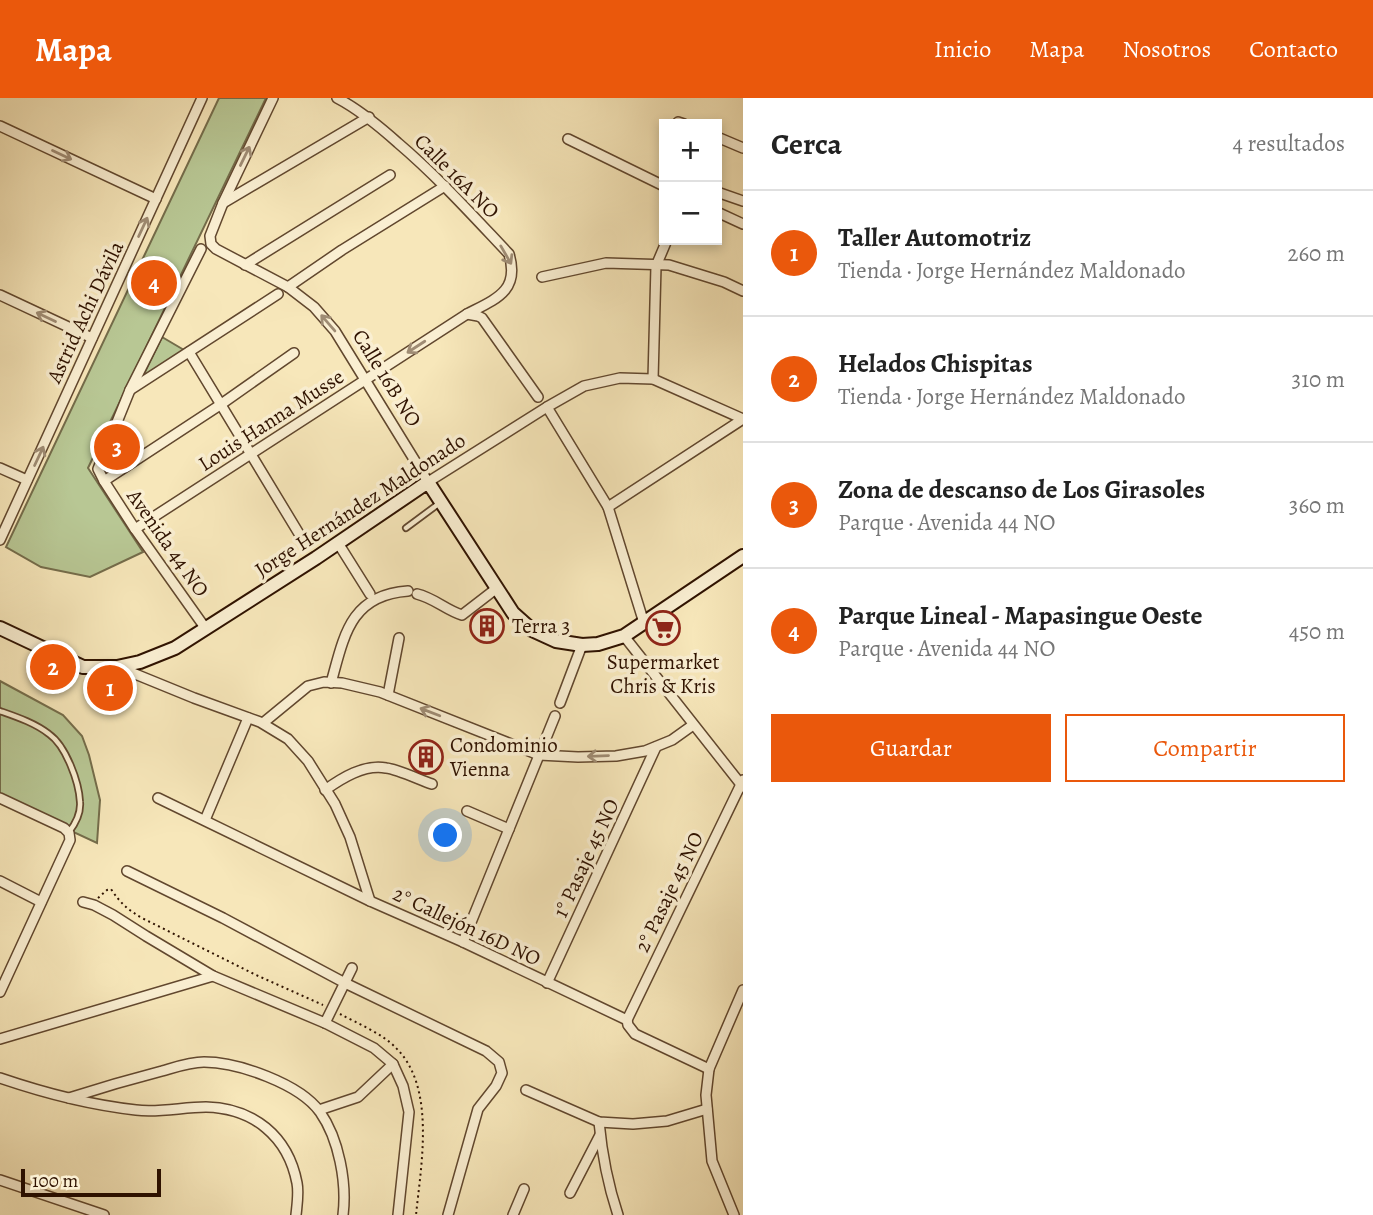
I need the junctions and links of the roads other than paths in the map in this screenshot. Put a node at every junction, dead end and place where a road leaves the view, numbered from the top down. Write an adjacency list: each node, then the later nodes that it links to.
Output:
1 (202, 98): 13 (street, Astrid Achi Dávila)
2 (273, 98): 15 (street, one-way to 2)
3 (337, 98): 4 (street, Calle 16A NO)
4 (369, 117): 11 (street, Calle 16A NO); 15 (street)
5 (0, 126): 13 (street, one-way to 13)
6 (568, 139): 10 (street)
7 (722, 139): 8 (street)
8 (743, 148)
9 (390, 175): 20 (street)
10 (659, 184)
11 (445, 186): 23 (street); 27 (street, Calle 16A NO, one-way to 27)
12 (722, 194): 14 (street)
13 (156, 199): 29 (street, Astrid Achi Dávila, one-way to 13)
14 (743, 201)
15 (223, 203): 20 (street, Calle 16B NO)
16 (722, 214): 17 (street)
17 (743, 224)
18 (665, 245): 21 (street)
19 (201, 249): 34 (street, Avenida 44 NO)
20 (245, 265): 23 (street, Calle 16B NO)
21 (656, 265): 22 (street); 24 (street); 32 (street)
22 (542, 277)
23 (288, 287): 33 (street, Calle 16B NO, one-way to 23)
24 (743, 291)
25 (278, 294): 30 (street)
26 (0, 295): 29 (street, one-way to 26)
27 (497, 298): 28 (street, Louis Hanna Musse)
28 (467, 314): 33 (street, Louis Hanna Musse, one-way to 33); 35 (street)
29 (92, 338): 41 (street, Astrid Achi Dávila, one-way to 29)
30 (189, 352): 34 (street); 36 (street)
31 (294, 353): 36 (street)
32 (653, 379): 37 (street, Jorge Hernández Maldonado); 38 (street, Jorge Hernández Maldonado)
33 (365, 380): 39 (street, Louis Hanna Musse); 43 (street, Calle 16B NO)
34 (130, 390): 42 (street, Avenida 44 NO)
35 (538, 397)
36 (220, 405): 39 (street); 42 (street)
37 (547, 407): 43 (street, Jorge Hernández Maldonado); 45 (street)
38 (743, 419): 45 (street)
39 (250, 453): 47 (street, Louis Hanna Musse); 48 (street)
40 (0, 468): 41 (street)
41 (27, 481): 49 (street, Astrid Achi Dávila)
42 (104, 481): 47 (street, Avenida 44 NO)
43 (428, 482): 44 (street, Calle 16B NO); 50 (street, Jorge Hernández Maldonado)
44 (441, 502): 46 (lane); 52 (street, Calle 16B NO)
45 (608, 508): 54 (street)
46 (406, 527)
47 (135, 528): 56 (street, Avenida 44 NO)
48 (301, 537)
49 (0, 540)
50 (338, 543): 53 (street); 56 (street, Jorge Hernández Maldonado)
51 (743, 556): 54 (street)
52 (497, 588): 59 (street, Calle 16B NO); 61 (street)
53 (370, 594)
54 (644, 623): 57 (street)
55 (0, 628): 60 (street, Jorge Hernández Maldonado)
56 (206, 629): 60 (street, Jorge Hernández Maldonado)
57 (624, 636): 59 (street); 68 (street)
58 (399, 638): 62 (street)
59 (582, 645): 63 (street)
60 (117, 667): 66 (street)
61 (331, 683): 62 (street); 67 (street)
62 (388, 695): 70 (street, one-way to 62)
63 (560, 703)
64 (0, 711): 79 (lane)
65 (555, 716): 70 (street)
66 (248, 718): 67 (street); 77 (street)
67 (263, 723): 73 (street)
68 (693, 725): 69 (street); 72 (street)
69 (656, 747): 70 (street, one-way to 70); 89 (street, 1° Pasaje 45 NO)
70 (539, 755): 78 (street)
71 (432, 784): 73 (street)
72 (742, 784): 92 (street, 2° Pasaje 45 NO)
73 (325, 790): 82 (street)
74 (0, 798): 79 (street)
75 (158, 798): 77 (street, 2° Callejón 16D NO)
76 (467, 811): 78 (street)
77 (205, 820): 82 (street, 2° Callejón 16D NO)
78 (509, 829): 85 (street)
79 (69, 833): 83 (street)
80 (127, 871): 88 (street)
81 (0, 881): 83 (street)
82 (370, 901): 85 (street, 2° Callejón 16D NO)
83 (41, 902): 91 (street)
84 (83, 902): 87 (street)
85 (463, 942): 89 (street, 2° Callejón 16D NO)
86 (352, 968): 88 (street)
87 (213, 976): 93 (street); 94 (street)
88 (345, 983): 93 (street); 111 (street)
89 (547, 983): 92 (street, 2° Callejón 16D NO)
90 (743, 990): 96 (street)
91 (0, 992)
92 (627, 1020): 96 (street, 2° Callejón 16D NO)
93 (325, 1023): 95 (street)
94 (0, 1039)
95 (393, 1064): 101 (street); 110 (street)
96 (709, 1069): 100 (street)
97 (0, 1078): 99 (street)
98 (526, 1090): 102 (street)
99 (69, 1098): 101 (street); 108 (street)
100 (707, 1109): 102 (street); 114 (street)
101 (319, 1110): 109 (street)
102 (599, 1122): 103 (street)
103 (600, 1135): 106 (street); 113 (street)
104 (0, 1180): 107 (street)
105 (524, 1189): 112 (street)
106 (570, 1193)
107 (104, 1215)
108 (296, 1215)
109 (343, 1215)
110 (398, 1215)
111 (449, 1215)
112 (513, 1215)
113 (618, 1215)
114 (734, 1215)

